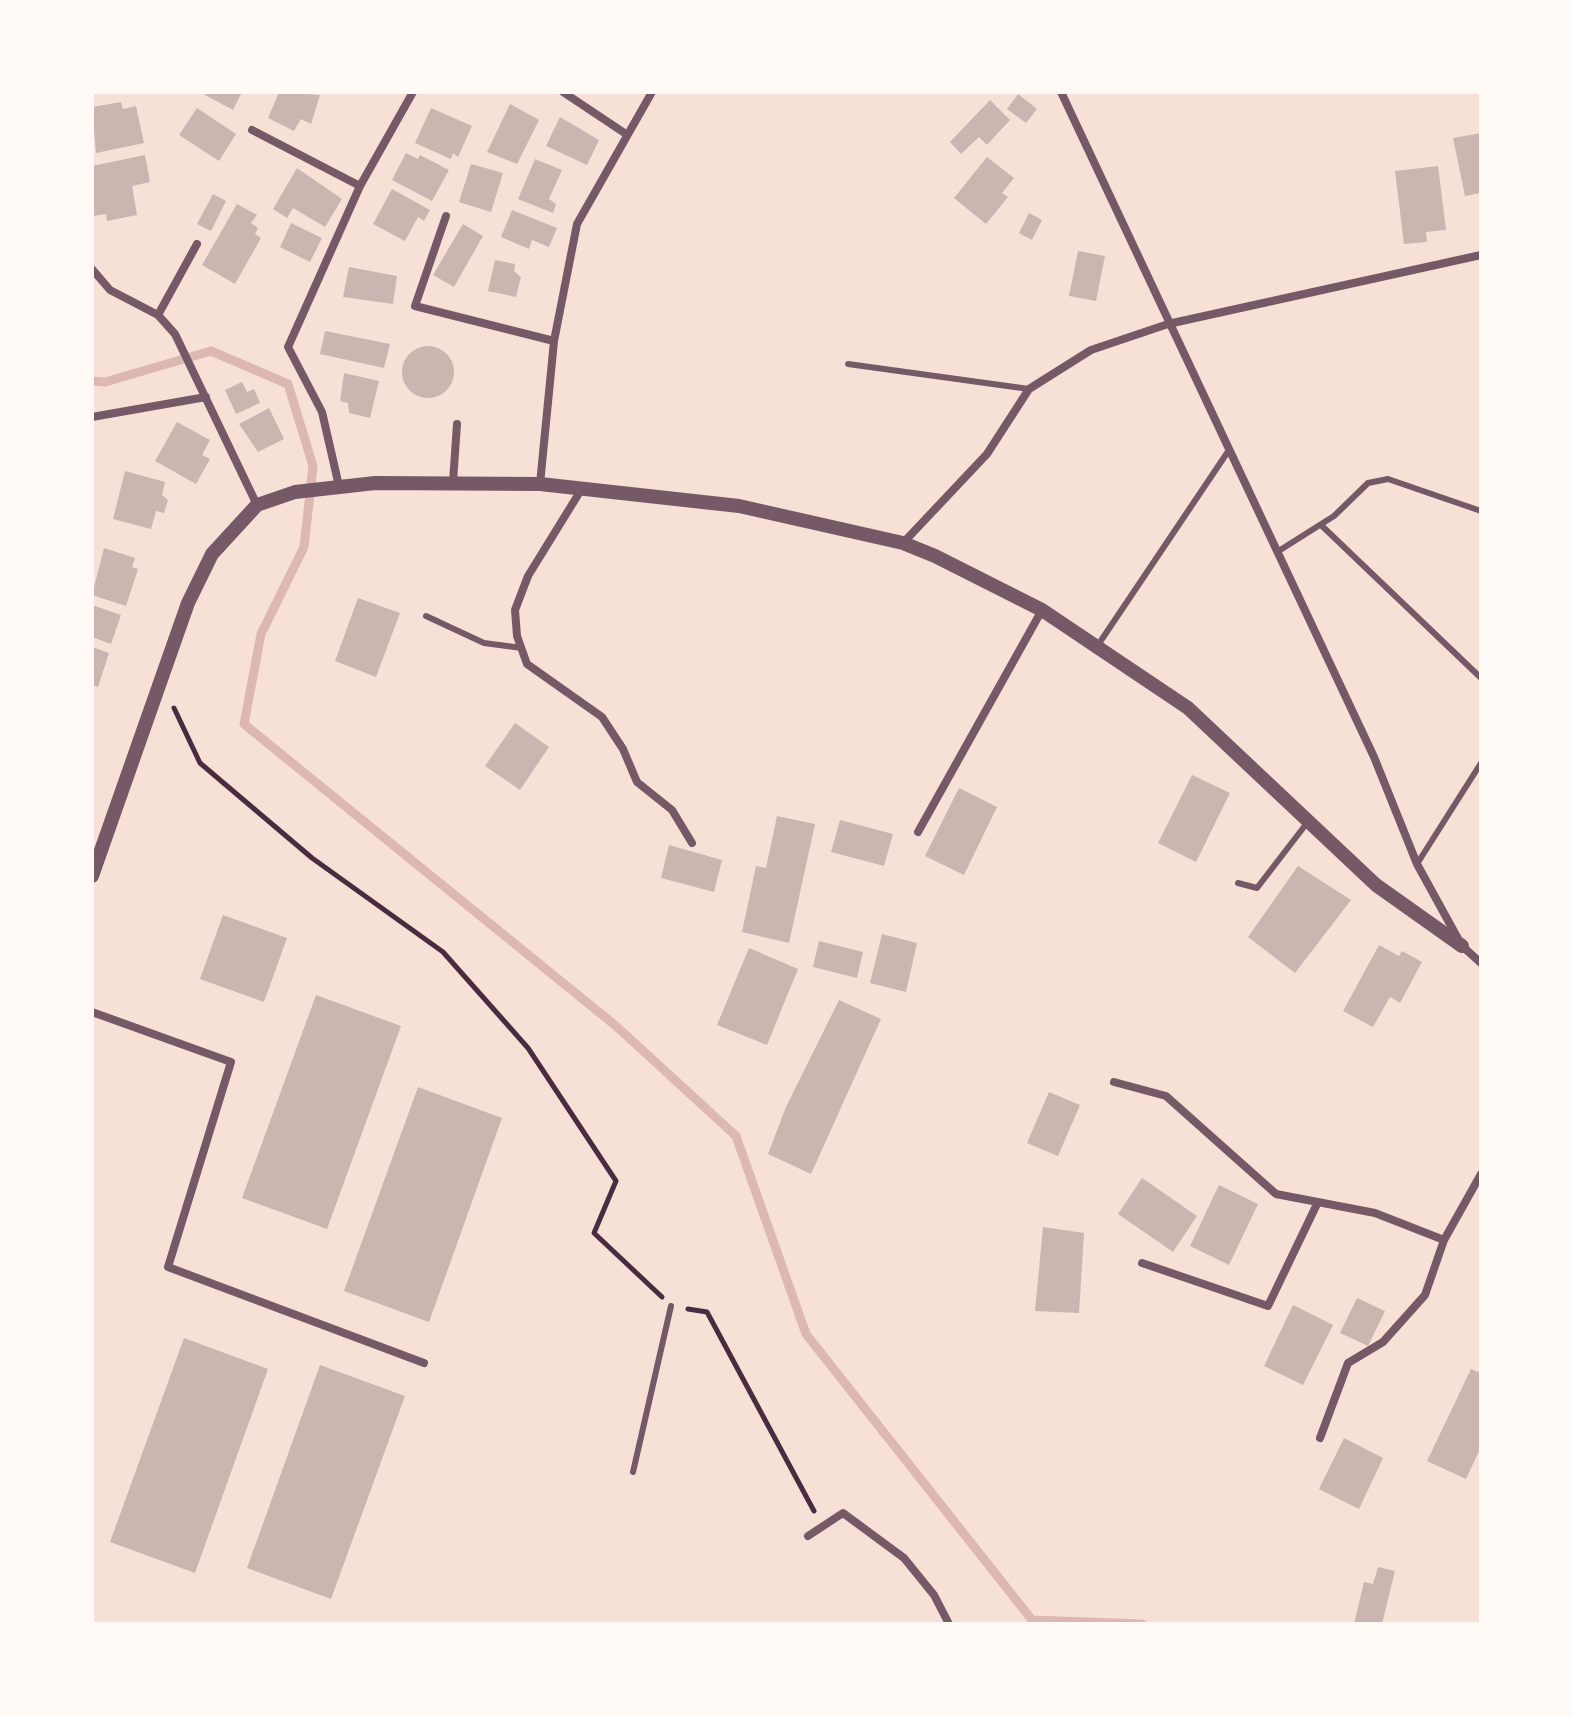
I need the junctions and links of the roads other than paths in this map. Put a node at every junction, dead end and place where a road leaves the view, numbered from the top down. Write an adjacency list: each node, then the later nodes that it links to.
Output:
1 (413, 92): 7 (street)
2 (563, 92): 6 (street)
3 (652, 92): 6 (street)
4 (1061, 92): 13 (street)
5 (252, 130): 7 (street)
6 (626, 134): 14 (street)
7 (360, 186): 23 (street)
8 (446, 216): 14 (street)
9 (197, 244): 12 (street)
10 (1481, 255): 13 (street)
11 (92, 269): 12 (street)
12 (158, 315): 17 (street)
13 (1168, 324): 16 (street); 20 (street)
14 (554, 341): 22 (street)
15 (848, 364): 16 (lane)
16 (1029, 389): 28 (street)
17 (206, 397): 18 (street); 25 (street)
18 (92, 417)
19 (457, 424): 21 (street)
20 (1229, 450): 29 (street); 32 (lane)
21 (453, 482): 22 (street); 23 (street)
22 (540, 484): 24 (street)
23 (339, 486): 25 (street)
24 (581, 490): 28 (street); 33 (street)
25 (257, 505): 40 (street)
26 (1481, 511): 27 (lane)
27 (1321, 525): 29 (lane); 34 (lane)
28 (903, 543): 30 (street)
29 (1277, 552): 39 (street)
30 (1042, 610): 32 (street); 37 (street)
31 (426, 616): 33 (lane)
32 (1098, 645): 36 (street)
33 (522, 648): 38 (street)
34 (1481, 678)
35 (1481, 763): 39 (lane)
36 (1307, 823): 41 (lane); 42 (street)
37 (918, 832)
38 (692, 843)
39 (1417, 864): 42 (street)
40 (92, 876)
41 (1238, 883)
42 (1462, 946): 43 (street)
43 (1481, 963)
44 (92, 1012): 51 (street)
45 (1114, 1082): 47 (street)
46 (1481, 1174): 48 (street)
47 (1317, 1204): 48 (street); 49 (street)
48 (1444, 1240): 52 (street)
49 (1142, 1263)
50 (671, 1306): 53 (lane)
51 (424, 1363)
52 (1320, 1438)
53 (633, 1472)
54 (808, 1536): 55 (street)
55 (949, 1624)

